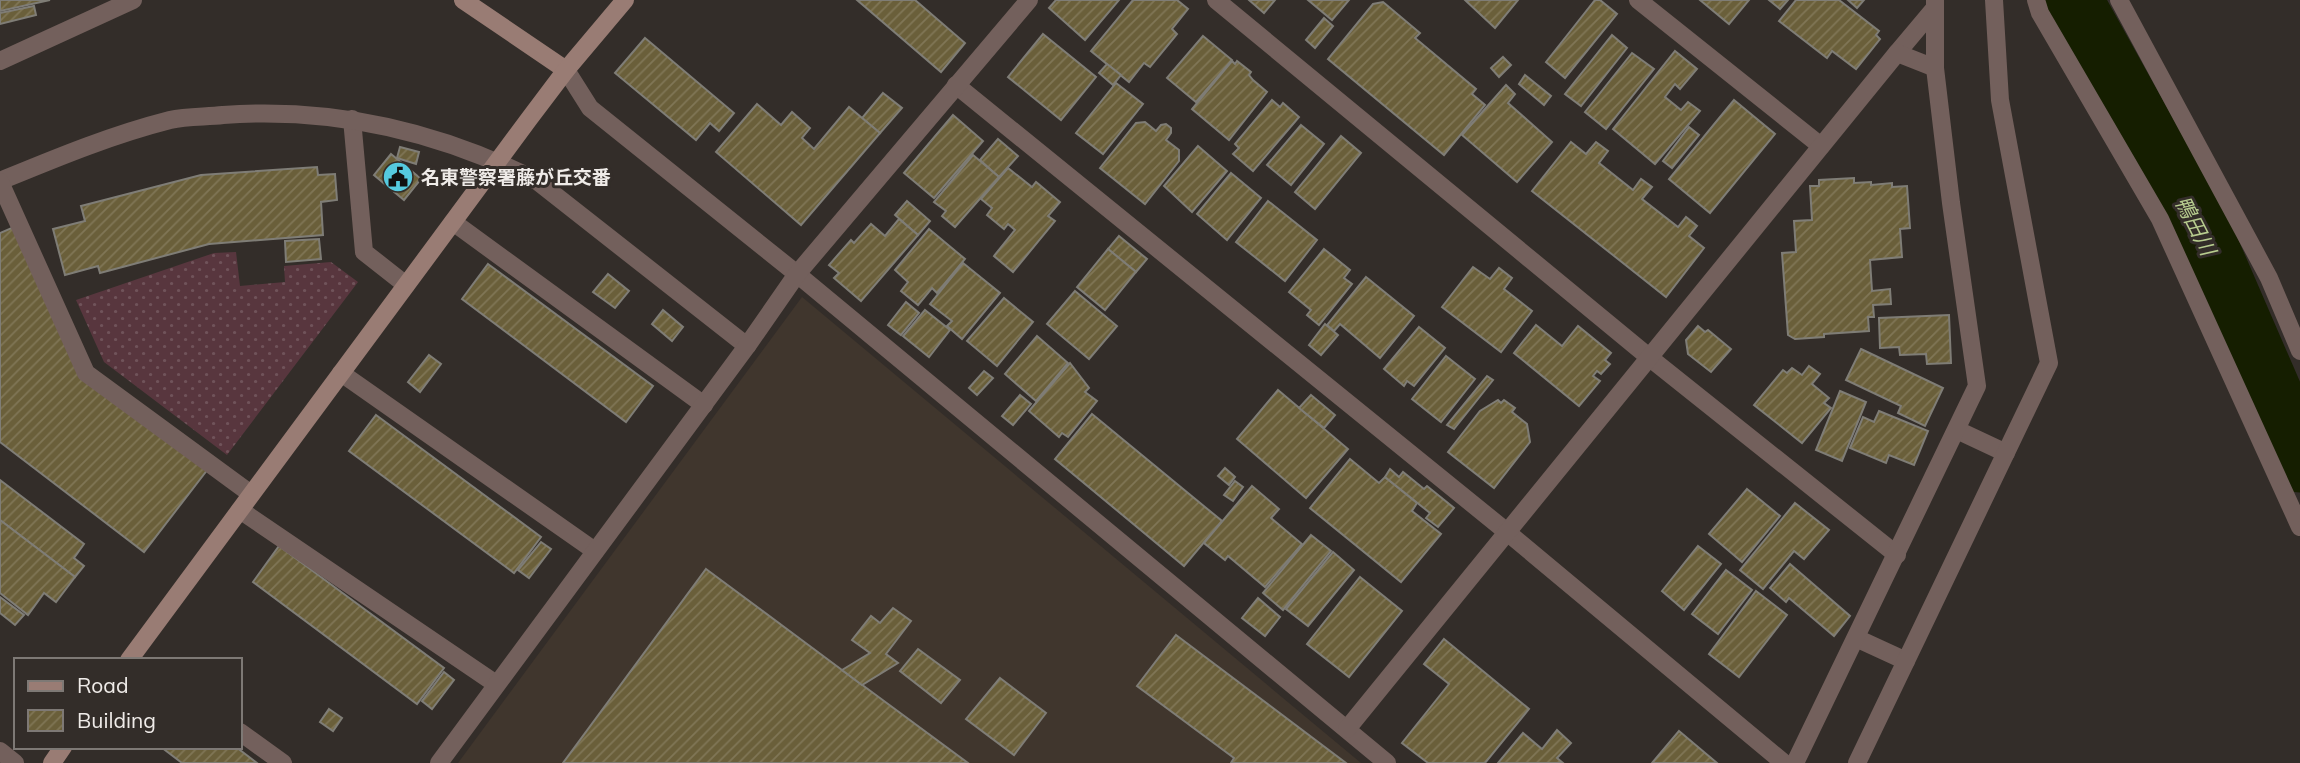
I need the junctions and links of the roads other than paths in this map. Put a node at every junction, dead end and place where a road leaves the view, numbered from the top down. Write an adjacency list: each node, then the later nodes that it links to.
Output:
1 (132, 0): 12 (street)
2 (463, 0): 14 (street)
3 (625, 0): 14 (street)
4 (1029, 0): 15 (street)
5 (1216, 0): 25 (street)
6 (1638, 0): 17 (street)
7 (1994, 0): 29 (street)
8 (2036, 0): 32 (street)
9 (2119, 0): 24 (street)
10 (1935, 4): 11 (street); 13 (street)
11 (1897, 53): 13 (street); 17 (street)
12 (0, 61)
13 (1935, 68): 28 (street)
14 (566, 70): 18 (street); 21 (street)
15 (956, 85): 21 (street); 33 (street)
16 (352, 119): 18 (street); 19 (street); 22 (street)
17 (1821, 146): 25 (street)
18 (498, 162): 20 (street); 23 (street)
19 (0, 182): 30 (street)
20 (453, 222): 22 (street); 27 (street)
21 (797, 274): 23 (street); 40 (street)
22 (406, 285): 26 (street)
23 (747, 346): 27 (street)
24 (2300, 351)
25 (1650, 358): 33 (street); 35 (street)
26 (341, 373): 30 (street); 34 (street)
27 (704, 405): 34 (street)
28 (1957, 430): 29 (street); 35 (street)
29 (2006, 453): 38 (street)
30 (251, 494): 31 (street)
31 (240, 510): 37 (street); 39 (street)
32 (2300, 527)
33 (1507, 531): 40 (street); 47 (street)
34 (595, 551): 39 (street)
35 (1897, 555): 36 (street)
36 (1856, 638): 38 (street); 48 (street)
37 (133, 658)
38 (1906, 661): 49 (street)
39 (496, 684): 45 (street)
40 (1347, 729): 46 (street)
41 (242, 733): 44 (street)
42 (0, 751): 43 (street)
43 (15, 763)
44 (283, 763)
45 (439, 763)
46 (1387, 763)
47 (1784, 763)
48 (1795, 763)
49 (1857, 763)

